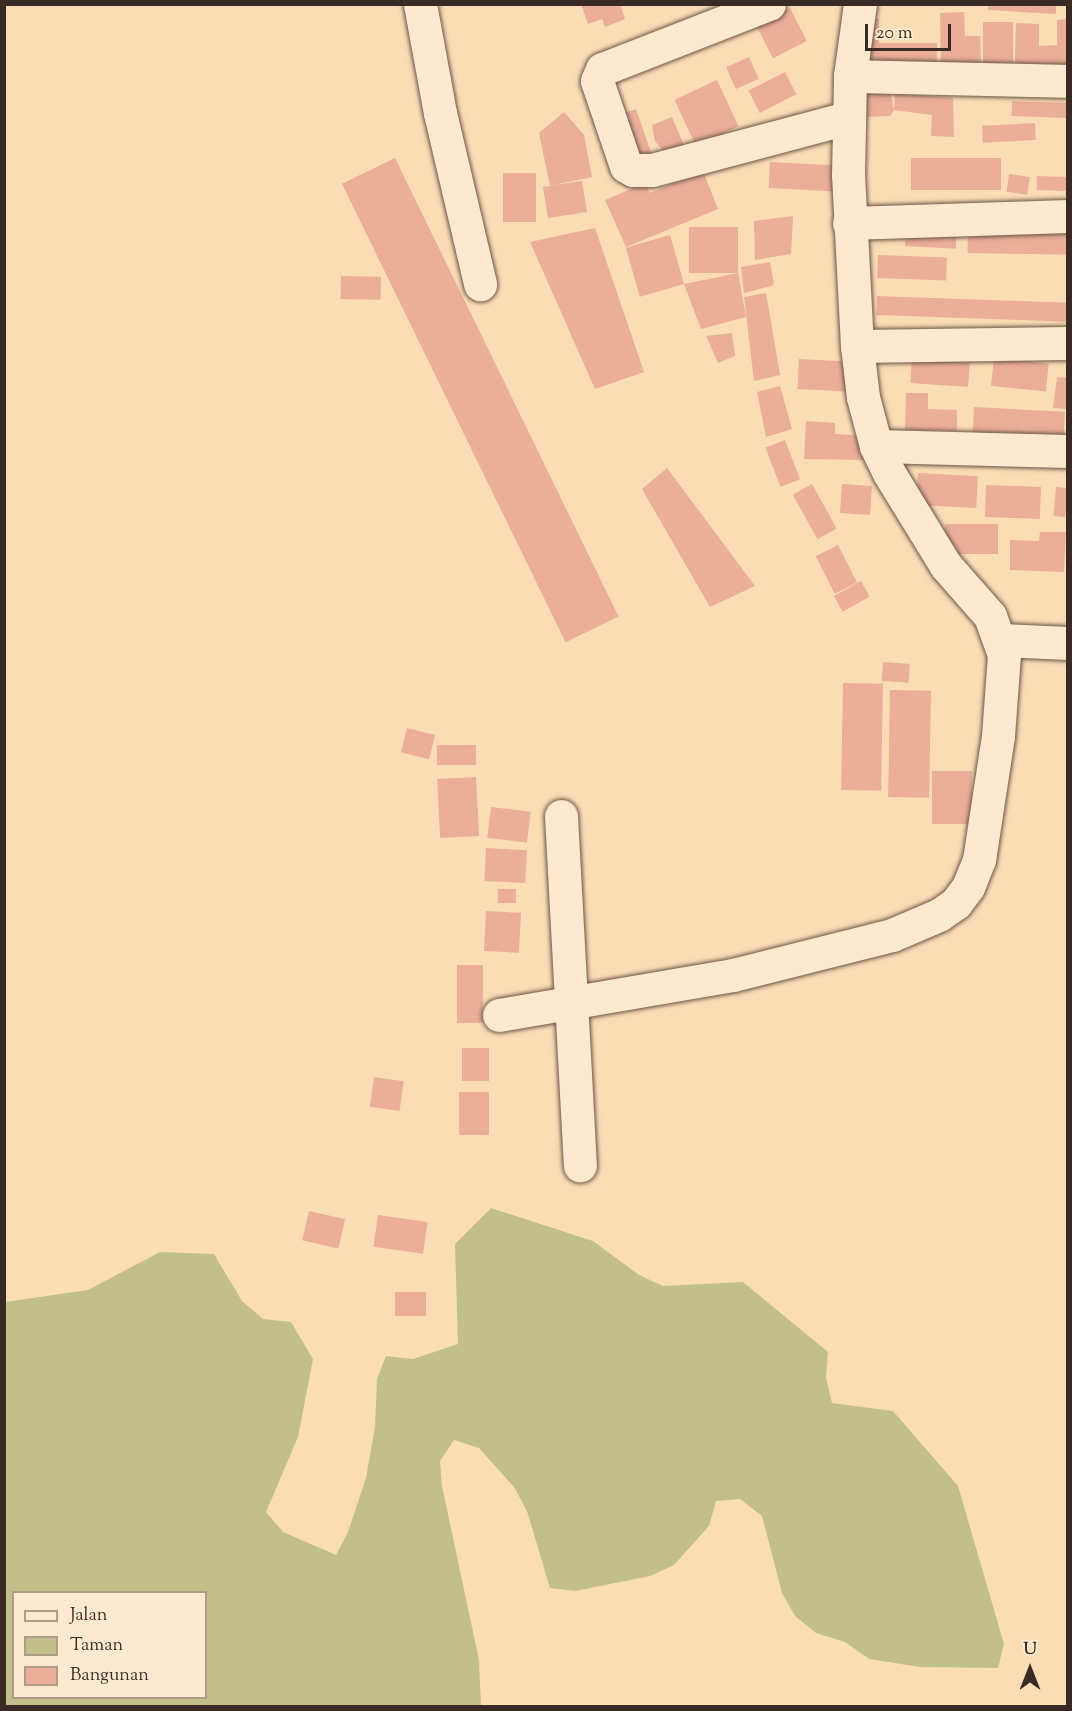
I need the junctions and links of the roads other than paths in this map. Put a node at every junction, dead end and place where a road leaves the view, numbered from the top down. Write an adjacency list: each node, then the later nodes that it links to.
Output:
1 (420, 4): 9 (street)
2 (769, 4): 6 (street)
3 (860, 4): 4 (street)
4 (850, 76): 5 (street); 6 (street)
5 (1068, 81)
6 (848, 118): 8 (street)
7 (1068, 216): 8 (street)
8 (849, 223): 11 (street)
9 (480, 284)
10 (1068, 343): 11 (street)
11 (856, 346): 12 (street)
12 (876, 446): 13 (street); 14 (street)
13 (1068, 451)
14 (1001, 640): 15 (street); 17 (street)
15 (1068, 643)
16 (561, 816): 17 (street)
17 (569, 1005): 18 (street); 19 (street)
18 (499, 1015)
19 (580, 1165)

